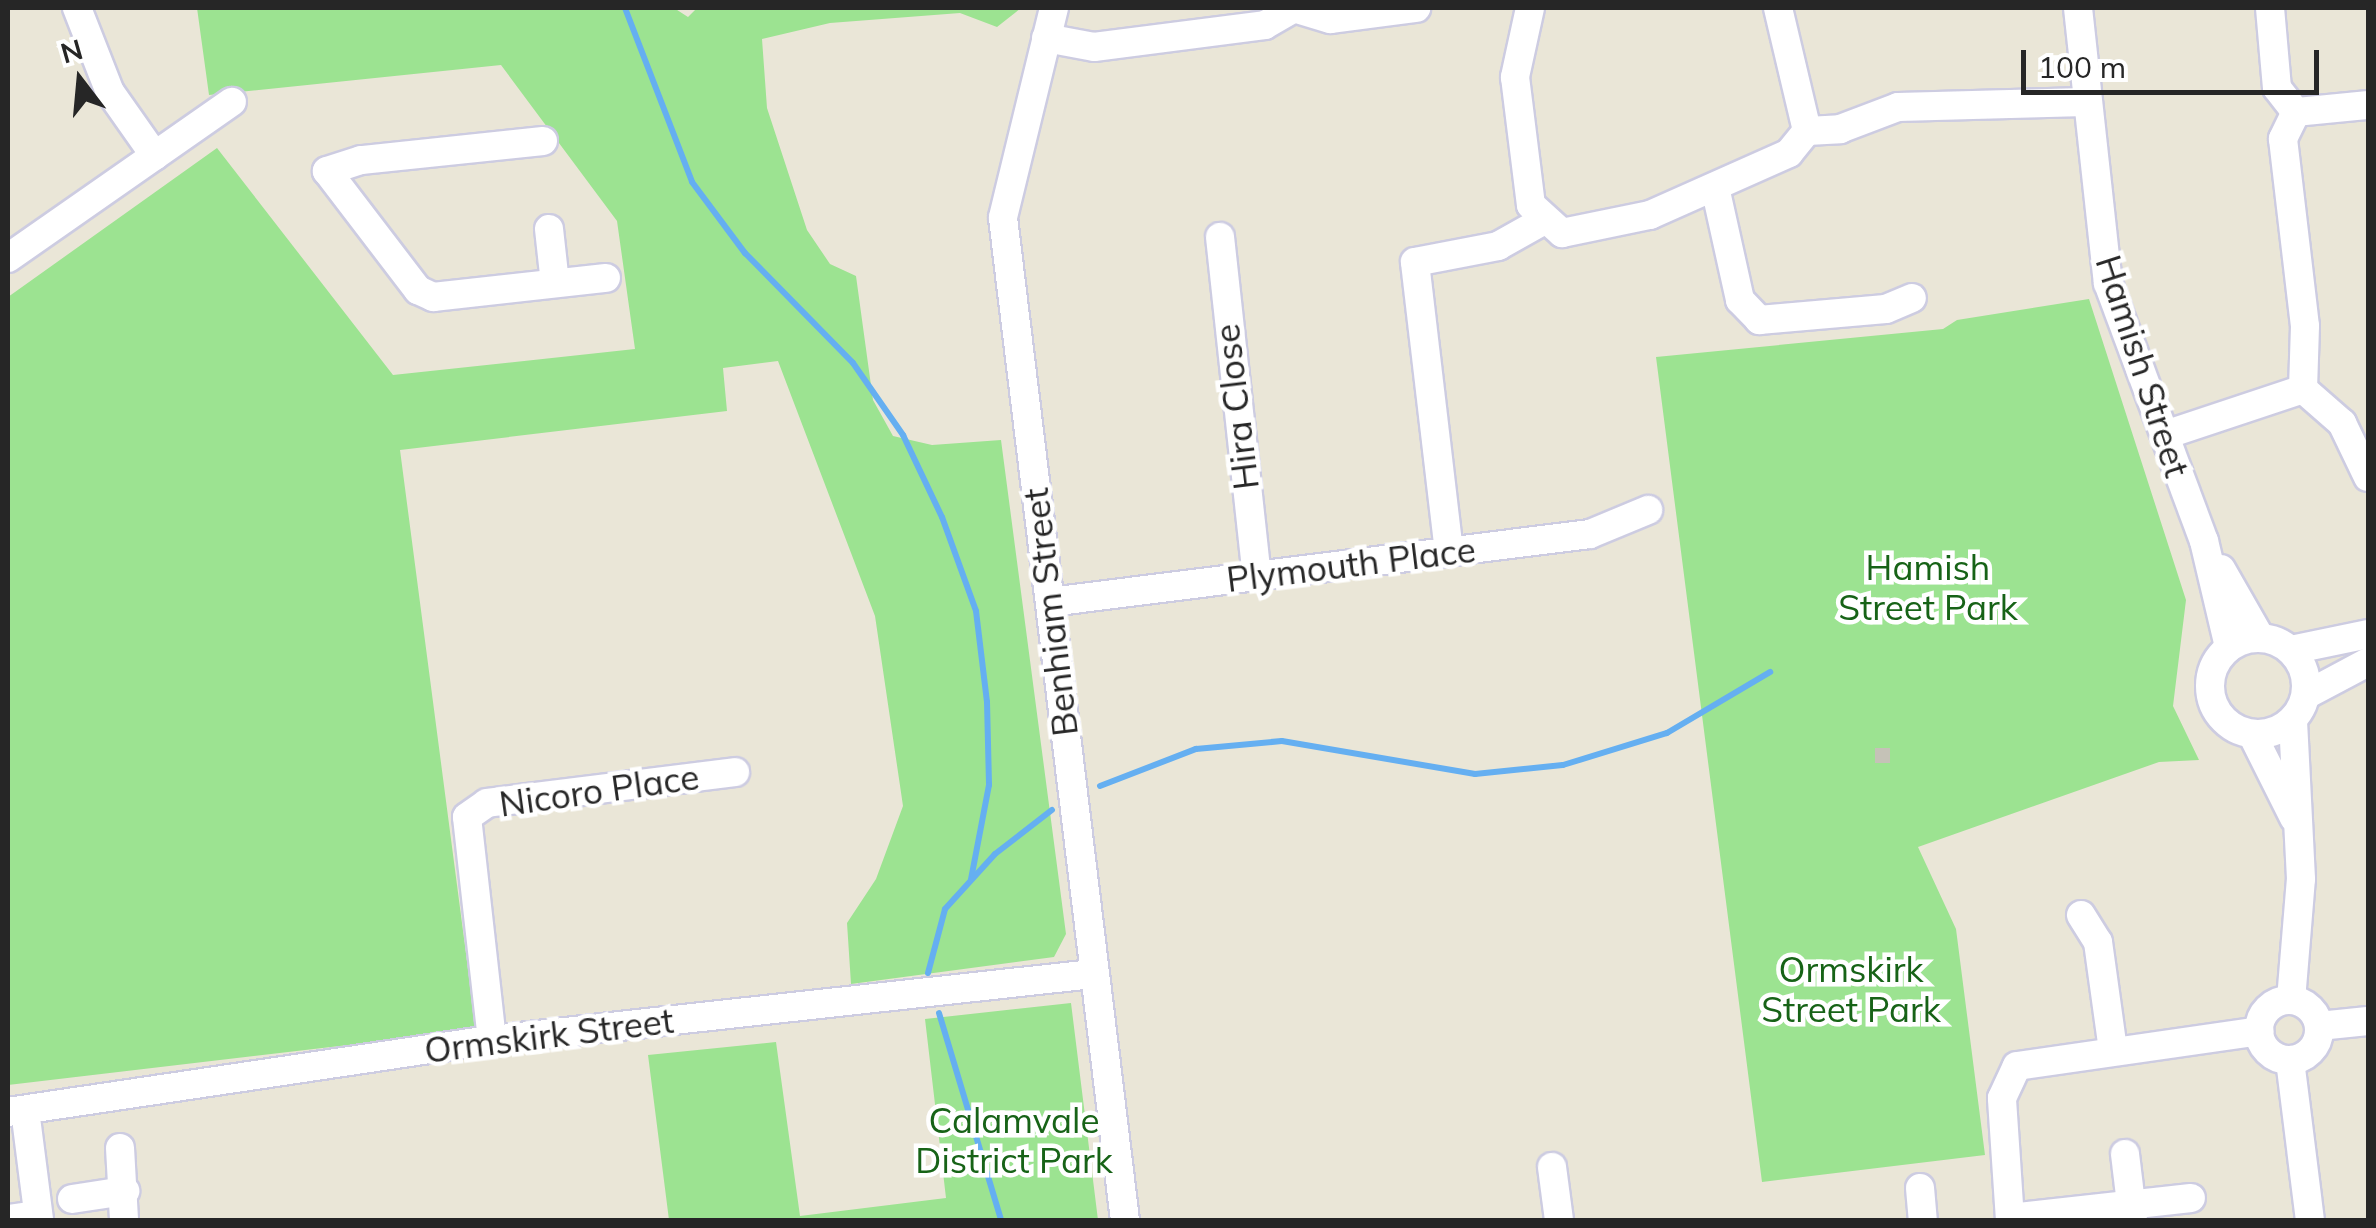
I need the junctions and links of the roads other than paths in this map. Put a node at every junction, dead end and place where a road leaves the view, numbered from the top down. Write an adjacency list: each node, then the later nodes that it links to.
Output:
1 (77, 8): 15 (street)
2 (1054, 8): 8 (street, Benhiam Street)
3 (1416, 8): 8 (street)
4 (1778, 8): 13 (street)
5 (2078, 8): 10 (street, Hamish Street)
6 (2270, 8): 12 (street)
7 (1524, 9): 17 (street)
8 (1046, 38): 31 (street, Benhiam Street)
9 (232, 102): 15 (street)
10 (2085, 102): 13 (street); 25 (street, Hamish Street)
11 (2368, 104): 12 (street)
12 (2296, 112): 24 (street)
13 (1808, 131): 16 (street)
14 (543, 141): 22 (street)
15 (155, 156): 20 (street)
16 (1715, 187): 17 (street); 23 (street)
17 (1541, 222): 29 (street)
18 (548, 229): 22 (street)
19 (1220, 237): 30 (street, Hira Close)
20 (8, 258)
21 (606, 278): 22 (street)
22 (555, 283)
23 (1912, 298)
24 (2302, 390): 25 (street); 26 (street)
25 (2165, 435): 28 (street, Hamish Street)
26 (2368, 477)
27 (1648, 510): 29 (street, Plymouth Place)
28 (2204, 542): 33 (street, Hamish Street); 34 (street, Hamish Street)
29 (1449, 552): 30 (street, Plymouth Place)
30 (1257, 576): 31 (street, Plymouth Place)
31 (1050, 602): 42 (street, Benhiam Street)
32 (2368, 634): 35 (street)
33 (2260, 638): 34 (street); 35 (street)
34 (2229, 647): 38 (street)
35 (2291, 650): 37 (street)
36 (2368, 662): 37 (street)
37 (2300, 707): 38 (street); 40 (street)
38 (2252, 734): 40 (street)
39 (735, 772): 47 (street, Nicoro Place)
40 (2298, 829): 43 (street)
41 (2081, 915): 48 (street)
42 (1093, 974): 47 (street, Ormskirk Street); 63 (street, Benhiam Street)
43 (2291, 1000): 45 (street); 46 (street)
44 (2368, 1021): 45 (street)
45 (2319, 1026): 49 (street)
46 (2258, 1031): 48 (street); 49 (street)
47 (492, 1040): 50 (street, Ormskirk Street)
48 (2114, 1050): 61 (street)
49 (2290, 1060): 66 (street)
50 (16, 1110): 59 (street)
51 (120, 1148): 55 (street)
52 (2125, 1154): 58 (street)
53 (1552, 1167): 64 (street)
54 (1920, 1188): 65 (street)
55 (125, 1191): 57 (street); 62 (street)
56 (2190, 1198): 58 (street)
57 (72, 1199)
58 (2132, 1213): 61 (street)
59 (38, 1218): 60 (street)
60 (8, 1219)
61 (2010, 1219)
62 (124, 1220)
63 (1125, 1220)
64 (1559, 1220)
65 (1924, 1220)
66 (2310, 1220)

